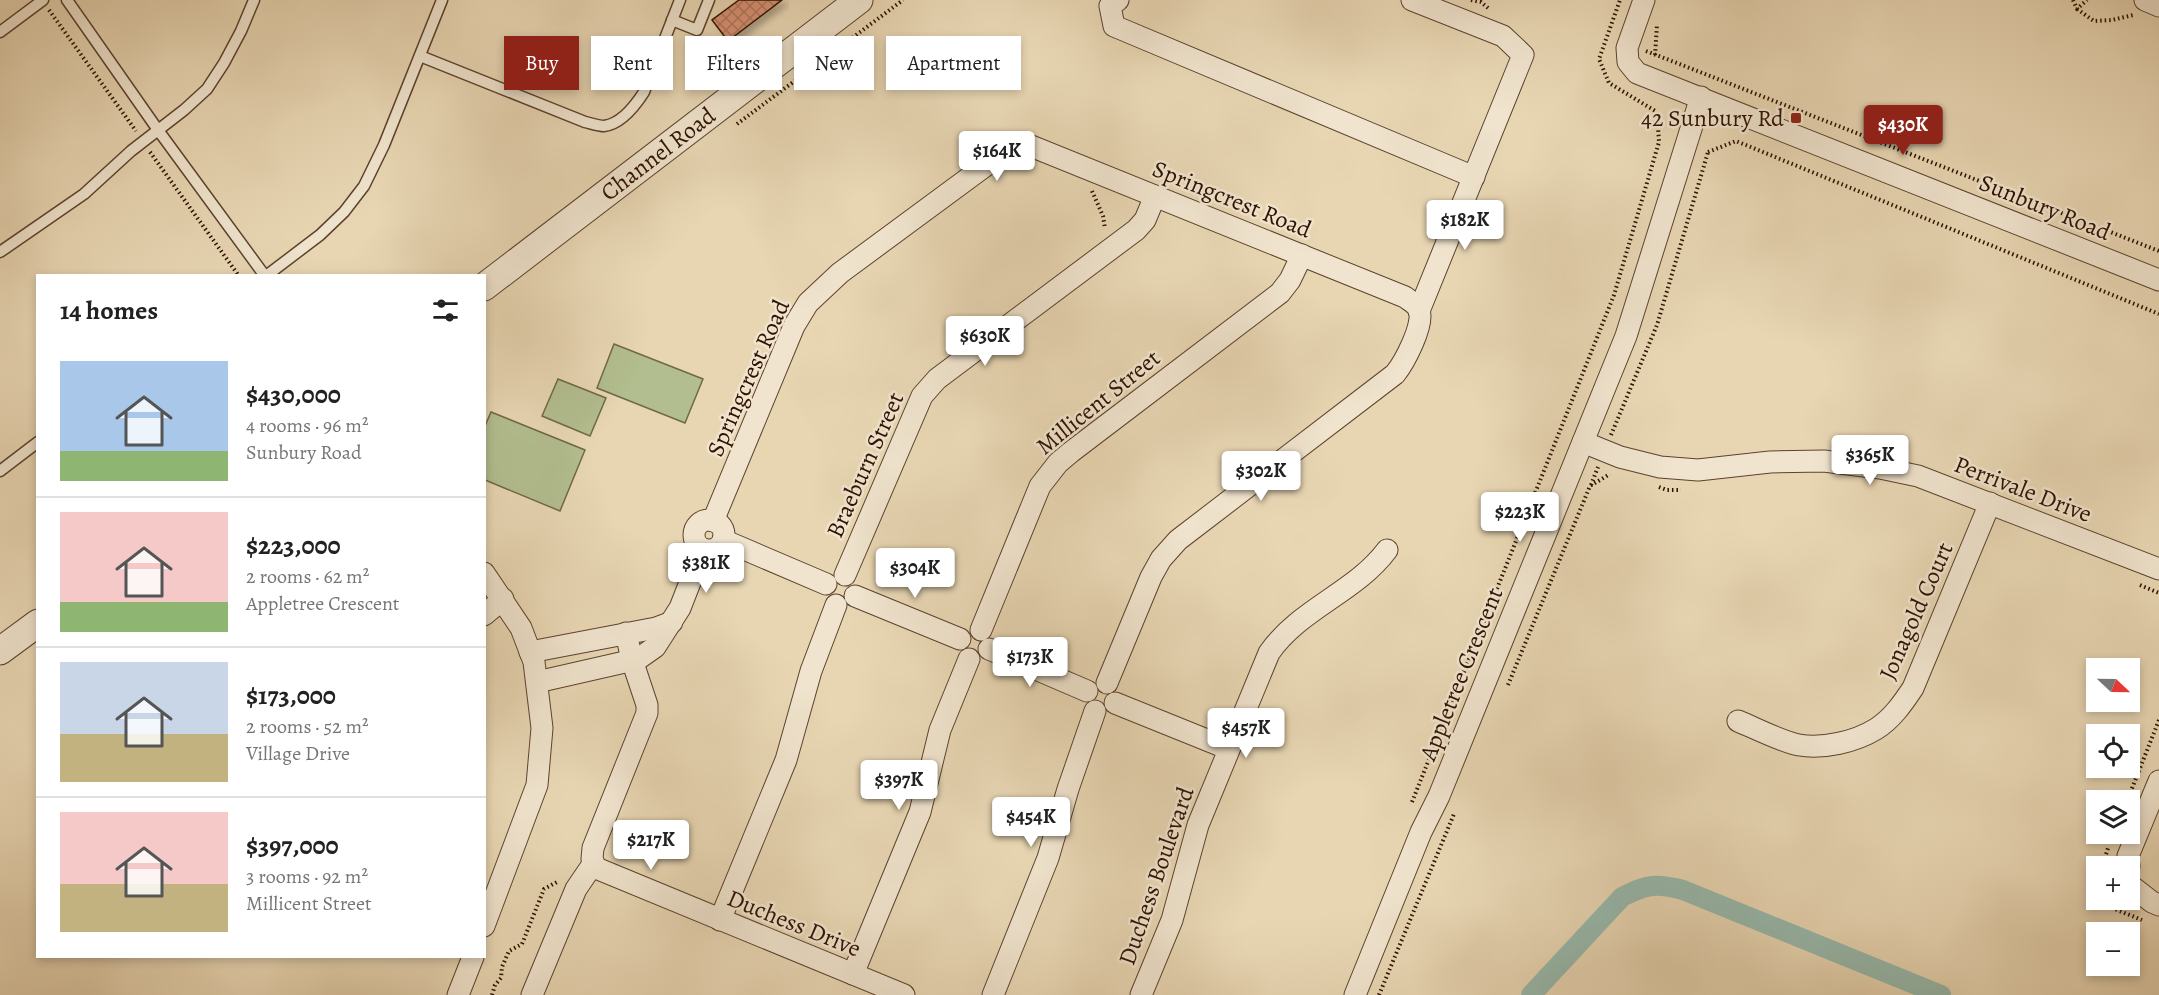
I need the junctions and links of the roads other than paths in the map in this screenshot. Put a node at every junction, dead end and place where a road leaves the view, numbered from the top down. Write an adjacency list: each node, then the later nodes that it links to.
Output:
1 (44, 0): 14 (lane)
2 (67, 0): 17 (lane)
3 (254, 0): 17 (lane)
4 (442, 0): 15 (lane)
5 (680, 0): 13 (lane)
6 (709, 0): 13 (lane)
7 (859, 0): 25 (street, Channel Road)
8 (1118, 0): 18 (street)
9 (1412, 0): 18 (street)
10 (1644, 0): 16 (street, Sunbury Road)
11 (2159, 6): 12 (street)
12 (2143, 9)
13 (672, 20): 15 (lane)
14 (0, 32)
15 (420, 56): 23 (lane)
16 (1701, 97): 24 (street, Sunbury Road); 27 (street, Appletree Crescent)
17 (158, 130): 20 (lane); 22 (lane)
18 (1474, 177): 26 (street)
19 (1155, 196): 21 (street, Springcrest Road); 31 (street, Springcrest Road); 36 (street, Braeburn Street)
20 (0, 252)
21 (1302, 255): 26 (street, Springcrest Road); 47 (street, Millicent Street)
22 (265, 274)
23 (269, 274)
24 (2159, 280)
25 (486, 285)
26 (1419, 311): 53 (street)
27 (1583, 442): 30 (street, Perrivale Drive); 70 (street, Appletree Crescent)
28 (36, 444): 29 (lane)
29 (0, 471)
30 (1990, 503): 35 (street, Perrivale Drive); 54 (street, Jonagold Court)
31 (713, 521): 32 (street); 33 (street)
32 (723, 540): 33 (street); 38 (street)
33 (703, 549): 43 (street)
34 (1387, 550): 55 (street, Duchess Boulevard)
35 (2159, 569)
36 (845, 575): 38 (street); 39 (street)
37 (486, 576): 40 (street)
38 (826, 584): 41 (street)
39 (855, 596): 41 (street); 46 (street)
40 (503, 599): 42 (street); 49 (street)
41 (836, 605): 61 (street)
42 (486, 613)
43 (672, 622): 45 (street); 51 (street)
44 (36, 624): 48 (street)
45 (626, 633): 49 (street); 51 (street)
46 (960, 639): 47 (street); 50 (street)
47 (985, 640): 50 (street); 53 (street)
48 (0, 651)
49 (530, 652): 52 (street)
50 (969, 659): 64 (street)
51 (632, 660): 52 (street); 58 (street)
52 (537, 682): 62 (street)
53 (1099, 702): 55 (street); 68 (street)
54 (1738, 721)
55 (1229, 749): 69 (street, Duchess Boulevard)
56 (2159, 781): 57 (street)
57 (2128, 856)
58 (593, 864): 61 (street, Duchess Drive); 66 (street)
59 (2140, 897): 60 (street)
60 (2154, 914)
61 (720, 920): 64 (street, Duchess Drive)
62 (486, 921)
63 (473, 958): 65 (street)
64 (853, 974): 67 (street, Duchess Drive)
65 (458, 995)
66 (532, 995)
67 (904, 995)
68 (993, 995)
69 (1142, 995)
70 (1355, 995)

